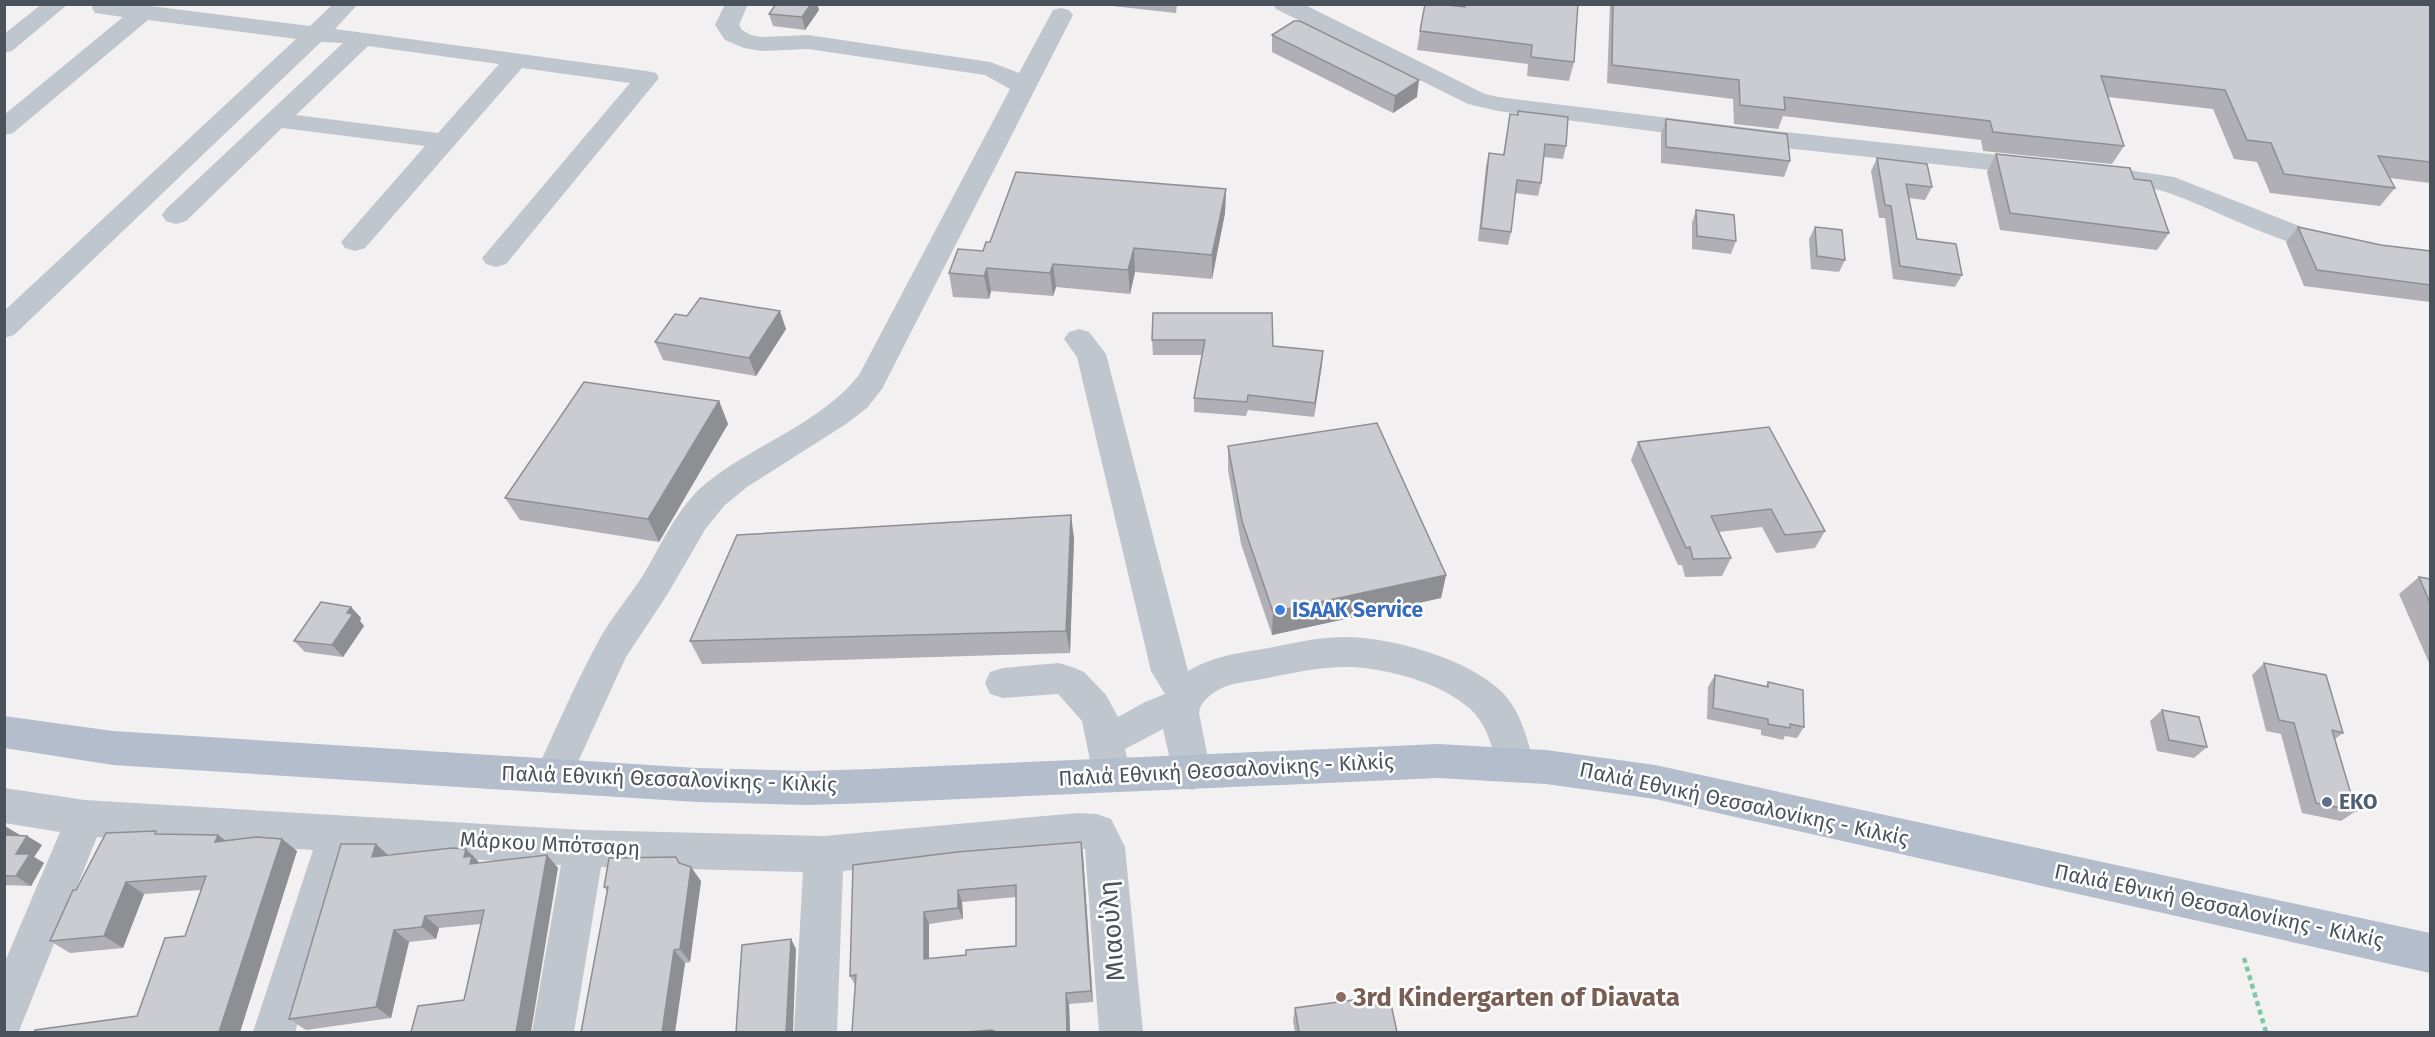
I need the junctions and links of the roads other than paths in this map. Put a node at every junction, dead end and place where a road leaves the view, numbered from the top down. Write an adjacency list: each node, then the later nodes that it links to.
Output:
1 (57, 4): 10 (street)
2 (347, 4): 8 (street)
3 (737, 4): 12 (street)
4 (1284, 4): 20 (street)
5 (99, 6): 6 (street)
6 (143, 12): 8 (street); 14 (street)
7 (1061, 15): 12 (street)
8 (315, 34): 9 (street); 22 (street)
9 (363, 38): 11 (street); 15 (street)
10 (4, 46)
11 (516, 60): 17 (street); 21 (street)
12 (1023, 87): 31 (street)
13 (4, 94): 14 (street)
14 (40, 98): 16 (street)
15 (277, 120): 17 (street); 18 (street)
16 (4, 128)
17 (444, 141): 19 (street)
18 (176, 214)
19 (355, 242)
20 (2361, 246)
21 (496, 258)
22 (4, 328)
23 (1079, 339): 25 (street)
24 (1003, 683): 27 (street)
25 (1185, 698): 27 (street); 28 (street); 29 (street)
26 (4, 732): 31 (main road, Παλιά Εθνική Θεσσαλονίκης - Κιλκίς)
27 (1104, 737): 30 (street)
28 (1515, 763): 29 (main road, Παλιά Εθνική Θεσσαλονίκης - Κιλκίς); 38 (main road, Παλιά Εθνική Θεσσαλονίκης - Κιλκίς)
29 (1192, 773): 30 (main road, Παλιά Εθνική Θεσσαλονίκης - Κιλκίς)
30 (1112, 775): 31 (main road, Παλιά Εθνική Θεσσαλονίκης - Κιλκίς)
31 (553, 776)
32 (4, 805): 33 (street, Μάρκου Μπότσαρη)
33 (85, 818): 34 (street, Μάρκου Μπότσαρη); 39 (street)
34 (338, 832): 36 (street, Μάρκου Μπότσαρη); 40 (street)
35 (1097, 832): 37 (street, Μάρκου Μπότσαρη); 43 (street, Μιαούλη)
36 (584, 848): 37 (street, Μάρκου Μπότσαρη); 41 (street)
37 (824, 854): 42 (street)
38 (2430, 953)
39 (4, 1016)
40 (274, 1032)
41 (554, 1032)
42 (816, 1032)
43 (1121, 1032)

